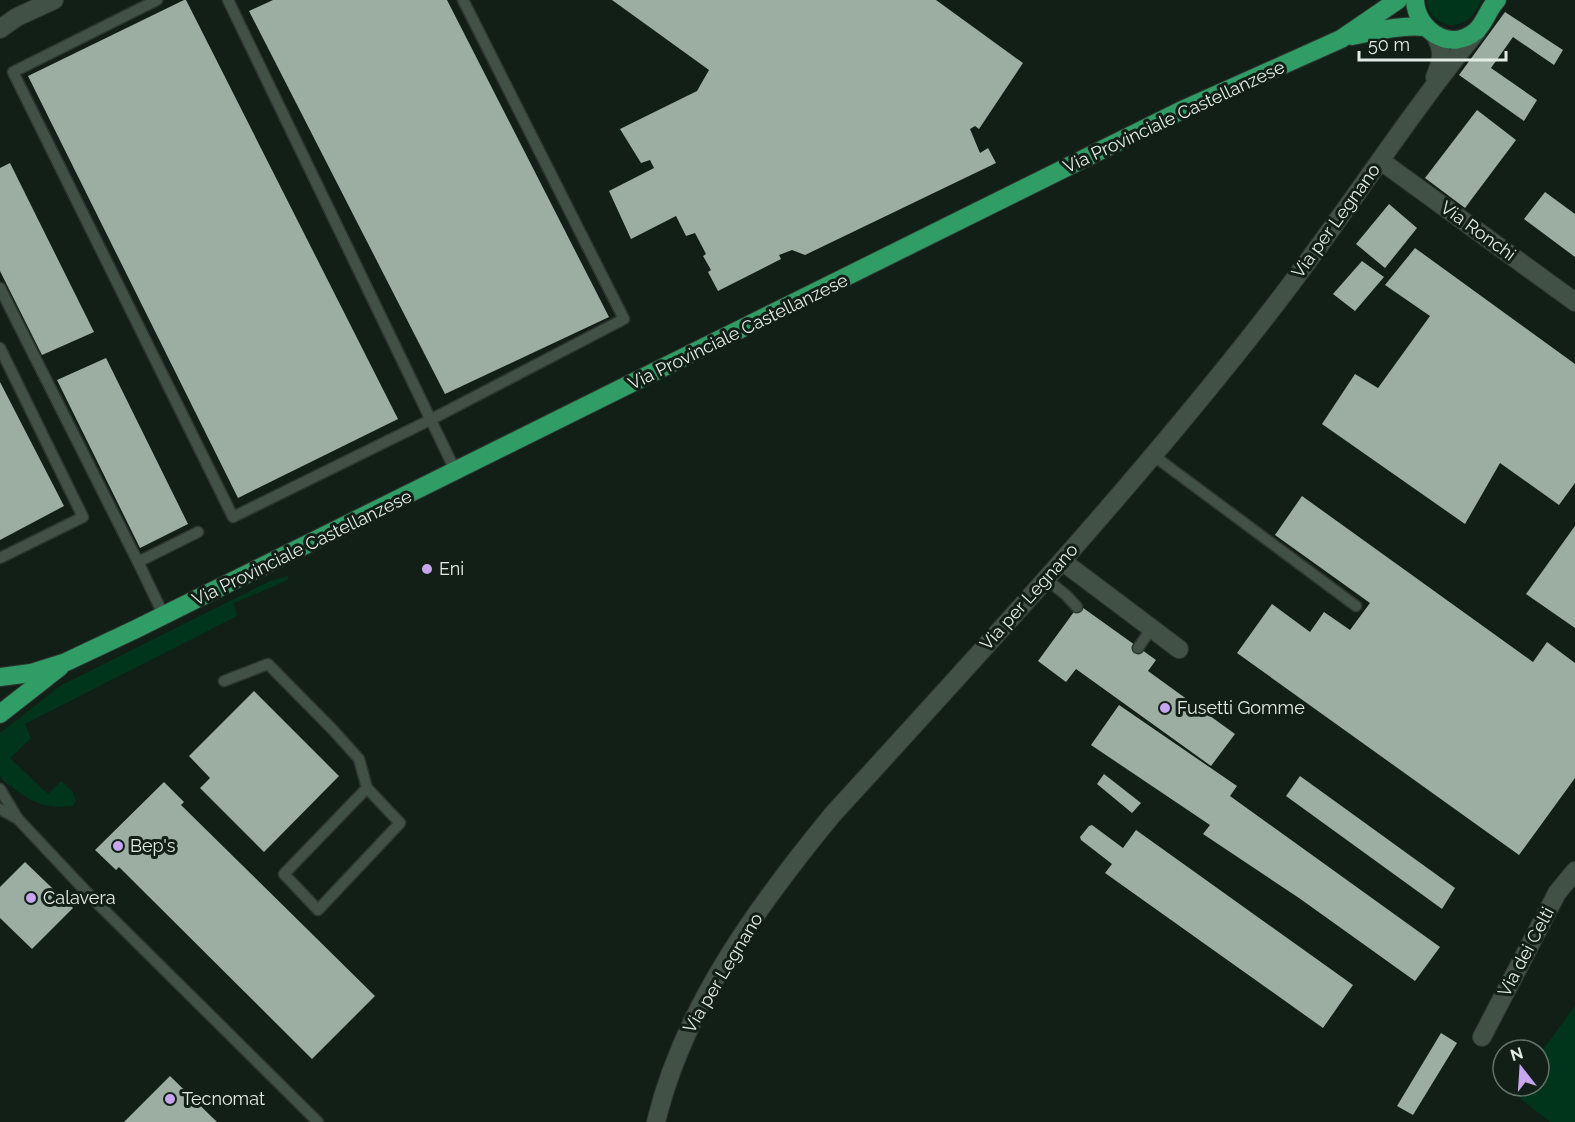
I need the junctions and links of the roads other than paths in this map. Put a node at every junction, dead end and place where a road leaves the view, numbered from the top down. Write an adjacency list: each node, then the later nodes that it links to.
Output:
1 (54, 0): 8 (street)
2 (156, 0): 17 (lane)
3 (228, 0): 17 (lane)
4 (463, 0): 17 (lane)
5 (1398, 0): 11 (main road, Via Provinciale Castellanzese)
6 (1415, 0): 10 (main road)
7 (1497, 0): 9 (main road)
8 (0, 29)
9 (1477, 30): 10 (main road, Via Provinciale Castellanzese); 12 (street, Via per Legnano)
10 (1430, 31): 11 (main road, Via Provinciale Castellanzese); 12 (street, Via per Legnano)
11 (1341, 39): 19 (main road, Via Provinciale Castellanzese)
12 (1431, 87): 13 (street, Via per Legnano)
13 (1381, 161): 15 (street, Via Ronchi); 18 (street, Via per Legnano)
14 (0, 288): 23 (lane)
15 (1575, 302)
16 (0, 348): 21 (lane)
17 (430, 420): 19 (lane)
18 (1154, 456): 22 (street, Via per Legnano); 25 (lane)
19 (456, 472): 27 (main road, Via Provinciale Castellanzese)
20 (198, 532): 23 (lane)
21 (0, 558)
22 (1062, 561): 24 (street, Via per Legnano); 28 (street)
23 (138, 562): 27 (lane)
24 (1046, 579): 26 (lane); 42 (street, Via per Legnano)
25 (1356, 606)
26 (1077, 607)
27 (164, 616): 31 (main road, Via Provinciale Castellanzese)
28 (1151, 629): 29 (lane); 30 (street)
29 (1138, 648)
30 (1179, 649)
31 (66, 662): 32 (main road); 34 (main road)
32 (0, 677)
33 (224, 681): 35 (lane)
34 (0, 714)
35 (367, 788): 35 (lane)
36 (0, 789): 38 (lane)
37 (0, 809): 38 (lane)
38 (18, 819): 41 (lane)
39 (1575, 870): 40 (street, Via dei Celti)
40 (1482, 1037)
41 (318, 1122)
42 (656, 1122)

